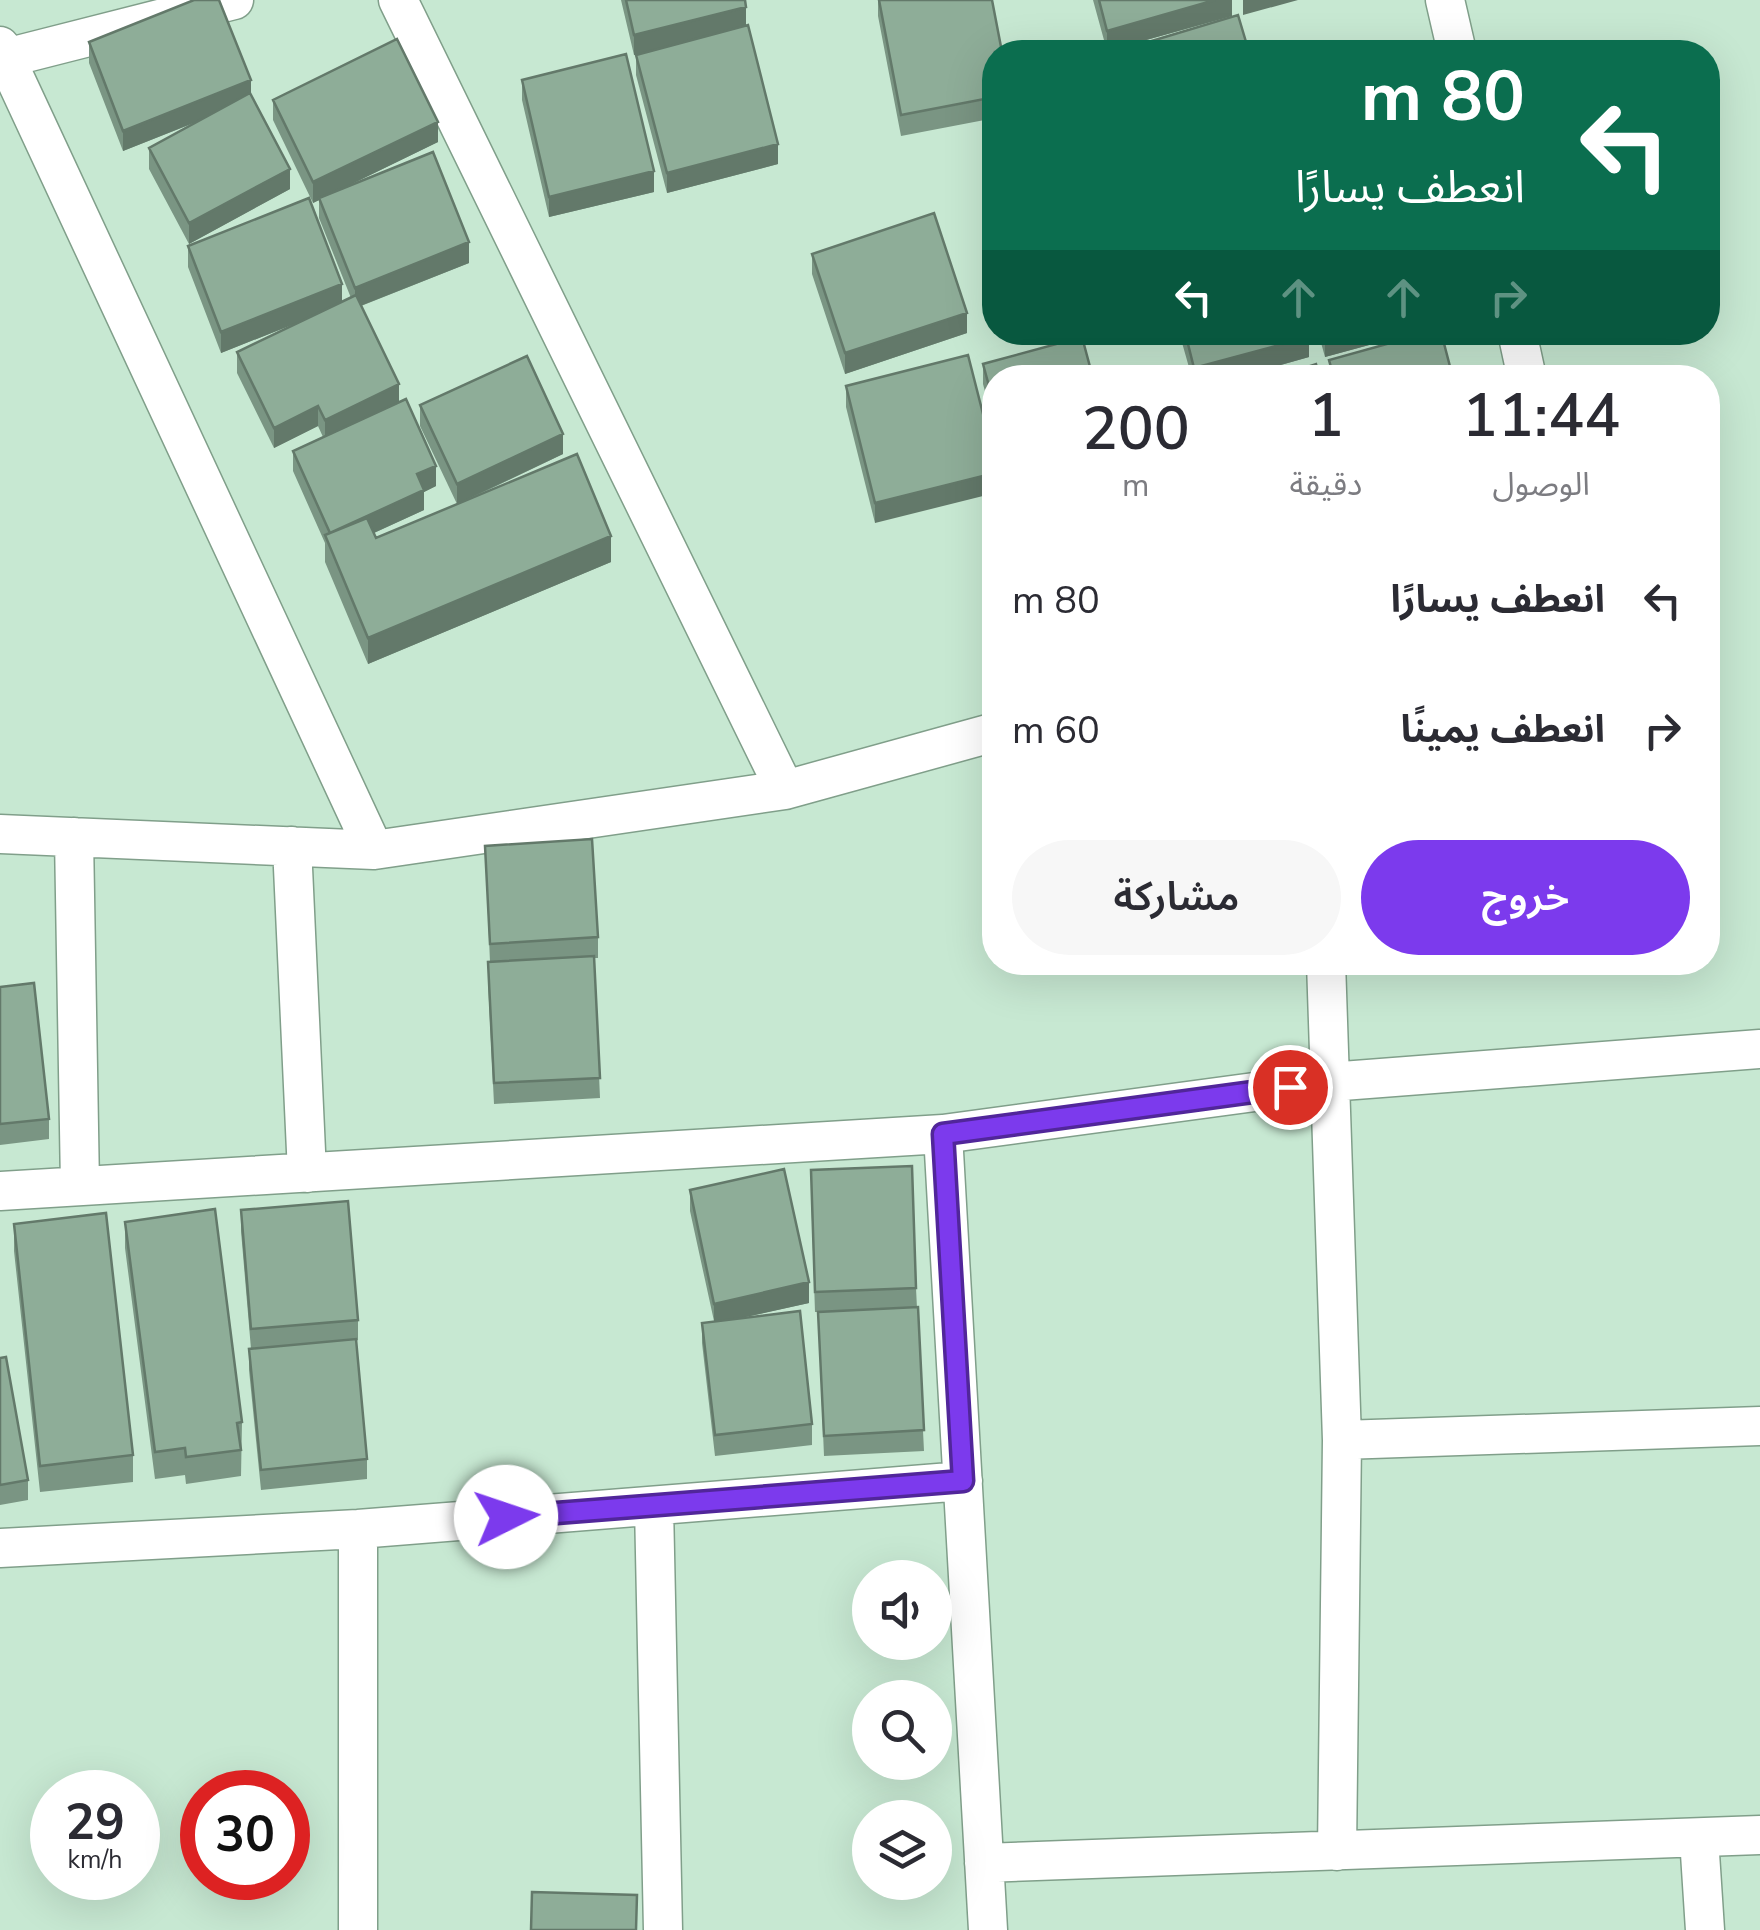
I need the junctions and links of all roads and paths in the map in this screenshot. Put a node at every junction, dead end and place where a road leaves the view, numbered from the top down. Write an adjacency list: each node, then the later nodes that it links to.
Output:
1 (234, 0): 5 (street)
2 (398, 0): 7 (street)
3 (1445, 0): 4 (street)
4 (1453, 40)
5 (3, 52): 11 (street)
6 (982, 736): 7 (street)
7 (785, 790): 11 (street)
8 (0, 834): 9 (street)
9 (74, 838): 10 (street); 17 (street)
10 (292, 846): 11 (street); 16 (street)
11 (374, 850)
12 (1326, 975): 14 (street)
13 (1760, 1049): 14 (street)
14 (1329, 1082): 15 (street); 20 (street)
15 (943, 1134): 16 (street); 21 (street)
16 (307, 1173): 17 (street)
17 (80, 1186): 18 (street)
18 (0, 1191)
19 (1760, 1426): 20 (street)
20 (1342, 1440): 27 (street)
21 (963, 1481): 22 (street); 28 (street)
22 (654, 1506): 23 (street); 30 (street)
23 (358, 1529): 24 (street); 29 (street)
24 (0, 1548)
25 (1760, 1836): 26 (street)
26 (1699, 1838): 27 (street); 32 (street)
27 (1337, 1850): 28 (street)
28 (984, 1863): 31 (street)
29 (358, 1930)
30 (662, 1930)
31 (988, 1930)
32 (1705, 1930)

